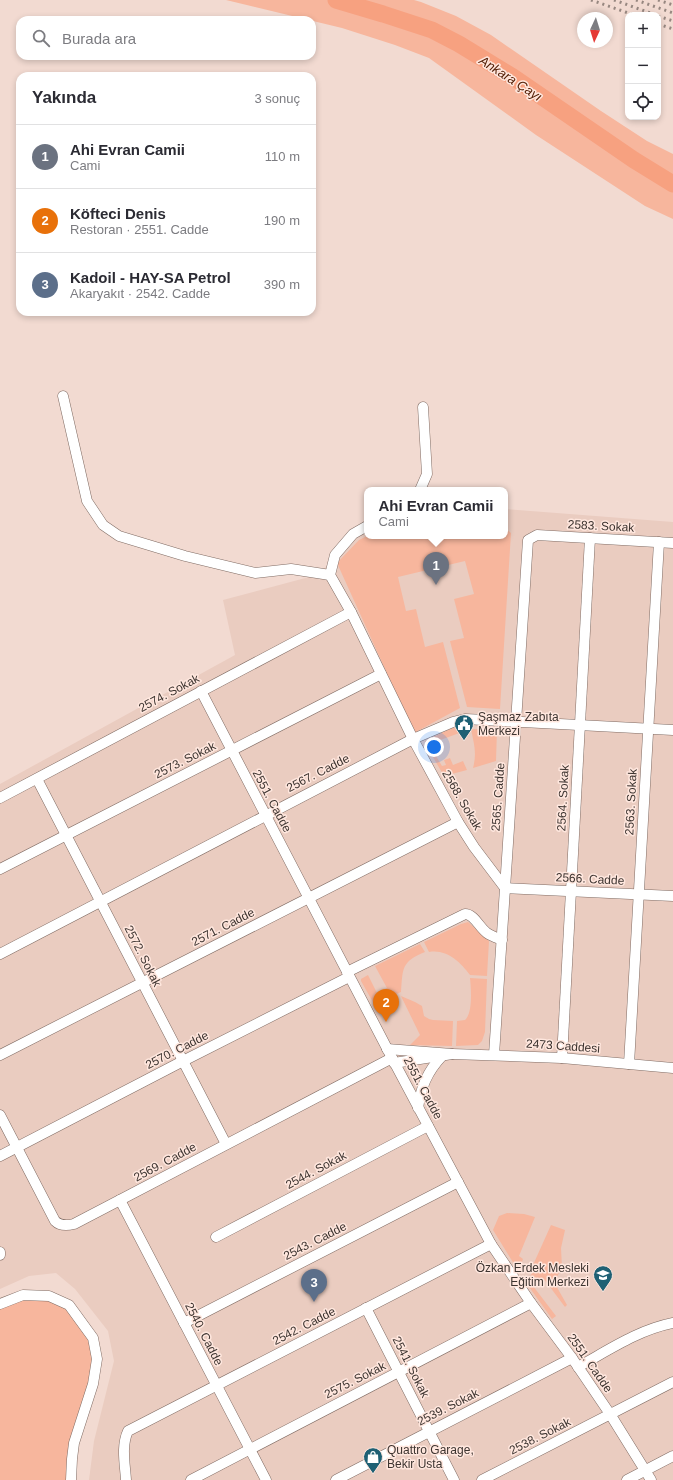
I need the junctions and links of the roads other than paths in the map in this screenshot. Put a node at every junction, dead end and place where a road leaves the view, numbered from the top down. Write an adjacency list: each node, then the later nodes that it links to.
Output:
1 (63, 396): 9 (street)
2 (422, 407): 3 (street)
3 (421, 487)
4 (364, 528): 9 (street)
5 (590, 538): 6 (street, 2583. Sokak); 7 (street, 2583. Sokak); 14 (street, 2564. Sokak)
6 (528, 540): 13 (street, 2565. Cadde)
7 (659, 542): 8 (street, 2583. Sokak); 15 (street, 2563. Sokak)
8 (673, 543)
9 (330, 575): 10 (street, 2568. Sokak)
10 (351, 612): 11 (street, 2568. Sokak); 12 (street, 2574. Sokak)
11 (381, 674): 17 (street, 2568. Sokak); 18 (street, 2573. Sokak)
12 (201, 691): 18 (street, 2551. Cadde); 19 (street, 2574. Sokak)
13 (516, 723): 14 (street, 2567. Cadde); 17 (street, 2567. Cadde); 25 (street, 2565. Cadde)
14 (580, 726): 15 (street, 2567. Cadde); 26 (street, 2564. Sokak)
15 (648, 729): 16 (street, 2567. Cadde); 27 (street, 2563. Sokak)
16 (673, 730)
17 (413, 739): 21 (street, 2567. Cadde); 22 (street, 2568. Sokak)
18 (231, 751): 21 (street, 2551. Cadde); 23 (street, 2573. Sokak)
19 (37, 779): 20 (street, 2574. Sokak); 23 (street, 2572. Sokak)
20 (0, 798)
21 (265, 815): 29 (street, 2551. Cadde); 30 (street, 2567. Cadde)
22 (458, 822): 25 (street, 2568. Sokak); 29 (street, 2571. Cadde)
23 (66, 835): 24 (street, 2573. Sokak); 30 (street, 2572. Sokak)
24 (0, 869)
25 (505, 888): 26 (street, 2566. Cadde); 31 (street, 2565. Cadde)
26 (571, 891): 27 (street, 2566. Cadde); 39 (street, 2564. Sokak)
27 (639, 894): 28 (street, 2566. Cadde); 41 (street, 2563. Sokak)
28 (673, 896)
29 (309, 898): 33 (street, 2551. Cadde); 34 (street, 2571. Cadde)
30 (100, 901): 32 (street, 2567. Cadde); 34 (street, 2572. Sokak)
31 (502, 940): 33 (street, 2570. Cadde); 36 (street, 2565. Cadde)
32 (0, 954)
33 (348, 974): 38 (street, 2551. Cadde); 40 (street, 2570. Cadde)
34 (143, 983): 37 (street, 2571. Cadde); 40 (street, 2572. Sokak)
35 (447, 1055): 36 (street, 2473 Caddesi); 38 (street); 38 (street); 43 (street)
36 (494, 1055): 39 (street, 2473 Caddesi)
37 (0, 1056)
38 (391, 1056): 43 (street, 2551. Cadde); 46 (street, 2569. Cadde)
39 (562, 1058): 41 (street, 2473 Caddesi)
40 (183, 1060): 46 (street, 2572. Sokak); 47 (street, 2570. Cadde)
41 (629, 1064): 42 (street, 2473 Caddesi)
42 (673, 1068)
43 (418, 1108): 45 (street, 2551. Cadde)
44 (0, 1115): 47 (street, 2569. Cadde)
45 (428, 1126): 49 (street, 2551. Cadde); 51 (street, 2544. Sokak)
46 (226, 1144): 50 (street, 2569. Cadde)
47 (17, 1147): 48 (street, 2570. Cadde); 50 (street, 2569. Cadde)
48 (0, 1156)
49 (458, 1182): 52 (street, 2551. Cadde); 58 (street, 2543. Cadde)
50 (120, 1200): 58 (street, 2540. Cadde)
51 (216, 1237)
52 (491, 1244): 55 (street, 2551. Cadde); 57 (street, 2542. Cadde)
53 (0, 1252): 54 (street)
54 (0, 1255)
55 (531, 1303): 60 (street, 2551. Cadde); 62 (street, 2575. Sokak)
56 (0, 1304): 70 (street)
57 (366, 1308): 62 (street, 2541. Sokak); 64 (street, 2542. Cadde)
58 (184, 1323): 64 (street, 2540. Cadde)
59 (673, 1323): 61 (street)
60 (572, 1358): 61 (street, 2551. Cadde); 66 (street, 2539. Sokak)
61 (578, 1367): 65 (street, 2551. Cadde)
62 (399, 1372): 66 (street, 2541. Sokak); 67 (street, 2575. Sokak)
63 (673, 1382): 65 (street, 2538. Sokak)
64 (216, 1385): 67 (street, 2540. Cadde); 71 (street, 2542. Cadde)
65 (610, 1414): 69 (street, 2551. Cadde); 76 (street, 2538. Sokak)
66 (429, 1432): 74 (street, 2539. Sokak); 75 (street, 2541. Sokak)
67 (250, 1449): 72 (street, 2575. Sokak); 73 (street, 2540. Cadde)
68 (673, 1456): 69 (street)
69 (646, 1471): 77 (street); 78 (street, 2551. Cadde)
70 (71, 1480)
71 (126, 1480)
72 (191, 1480)
73 (266, 1480)
74 (336, 1480)
75 (454, 1480)
76 (482, 1480)
77 (627, 1480)
78 (651, 1480)

